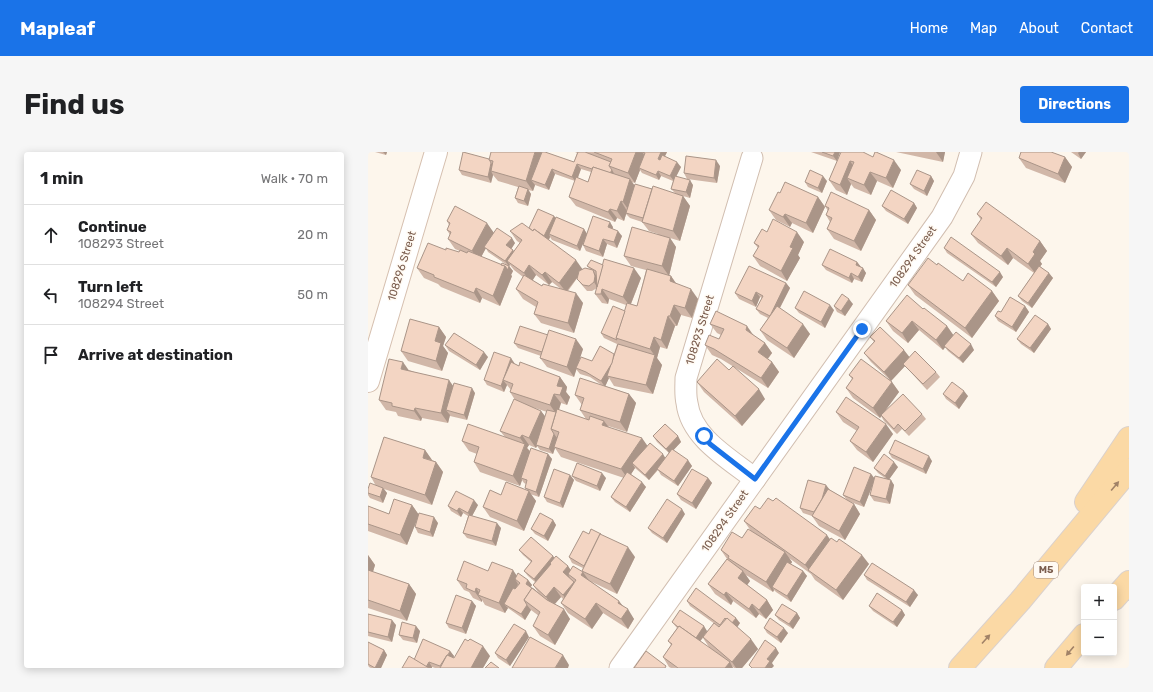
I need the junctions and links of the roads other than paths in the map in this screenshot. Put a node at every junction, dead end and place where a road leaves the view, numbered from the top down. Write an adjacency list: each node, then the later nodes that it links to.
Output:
1 (436, 152): 4 (street, 108296 Street)
2 (971, 152): 7 (street, 108294 Street)
3 (752, 158): 7 (street, 108293 Street)
4 (368, 381)
5 (1129, 438): 10 (main road)
6 (1129, 470): 10 (main road, M5, one-way to 6)
7 (755, 479): 12 (street, 108294 Street)
8 (1129, 582): 9 (main road)
9 (1117, 596)
10 (1020, 601): 13 (main road, M5, one-way to 10)
11 (1081, 639): 14 (main road, one-way to 14)
12 (620, 668)
13 (960, 668)
14 (1056, 668)

